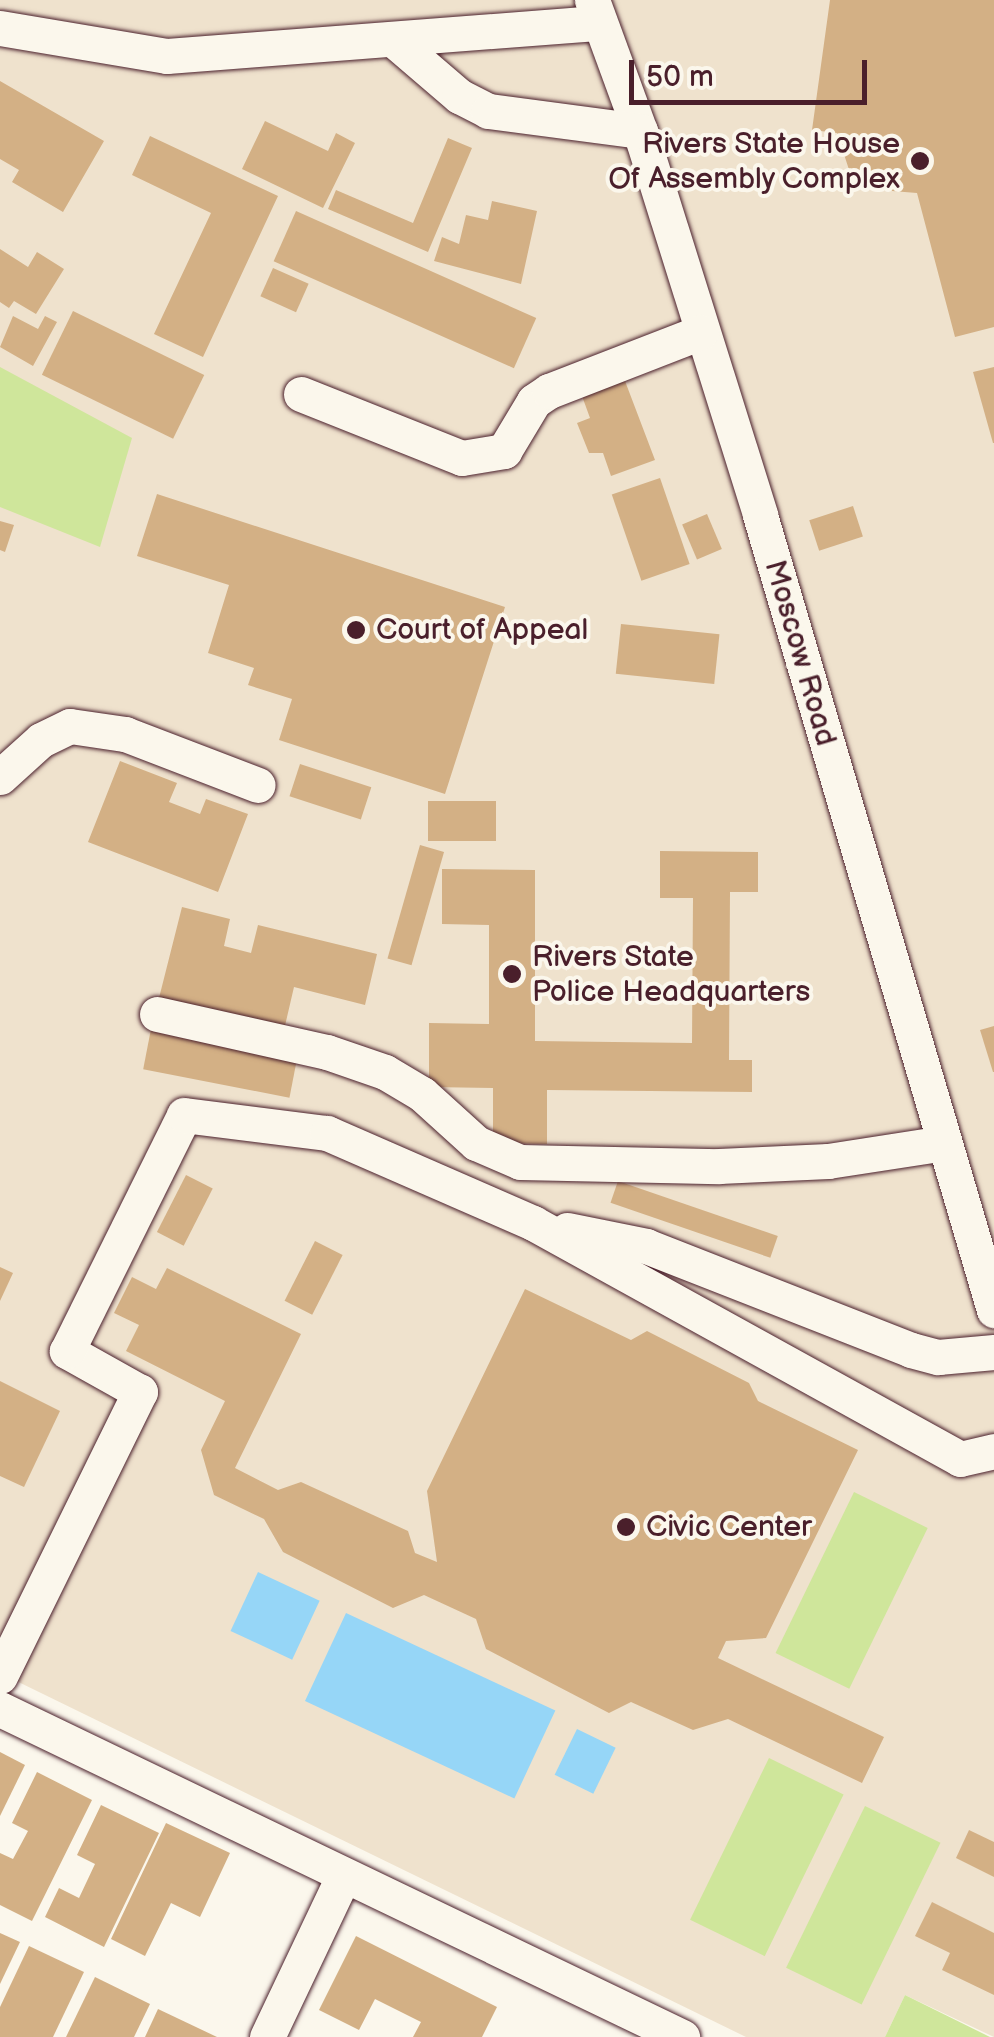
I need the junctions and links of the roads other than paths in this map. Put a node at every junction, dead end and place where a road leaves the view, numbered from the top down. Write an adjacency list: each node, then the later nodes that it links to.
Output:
1 (596, 12): 3 (street); 4 (street, Moscow Road)
2 (7, 22): 3 (street)
3 (396, 42): 4 (street)
4 (640, 131): 5 (street, Moscow Road)
5 (701, 332): 6 (street); 10 (street, Moscow Road)
6 (300, 394)
7 (0, 777): 8 (street)
8 (258, 785)
9 (157, 1014): 10 (street)
10 (944, 1142): 12 (street, Moscow Road)
11 (533, 1223): 13 (street); 14 (street); 15 (street)
12 (994, 1310)
13 (994, 1352)
14 (994, 1450)
15 (0, 1676)
16 (0, 1709): 17 (street)
17 (343, 1878): 18 (street); 19 (street)
18 (267, 2037)
19 (682, 2037)

